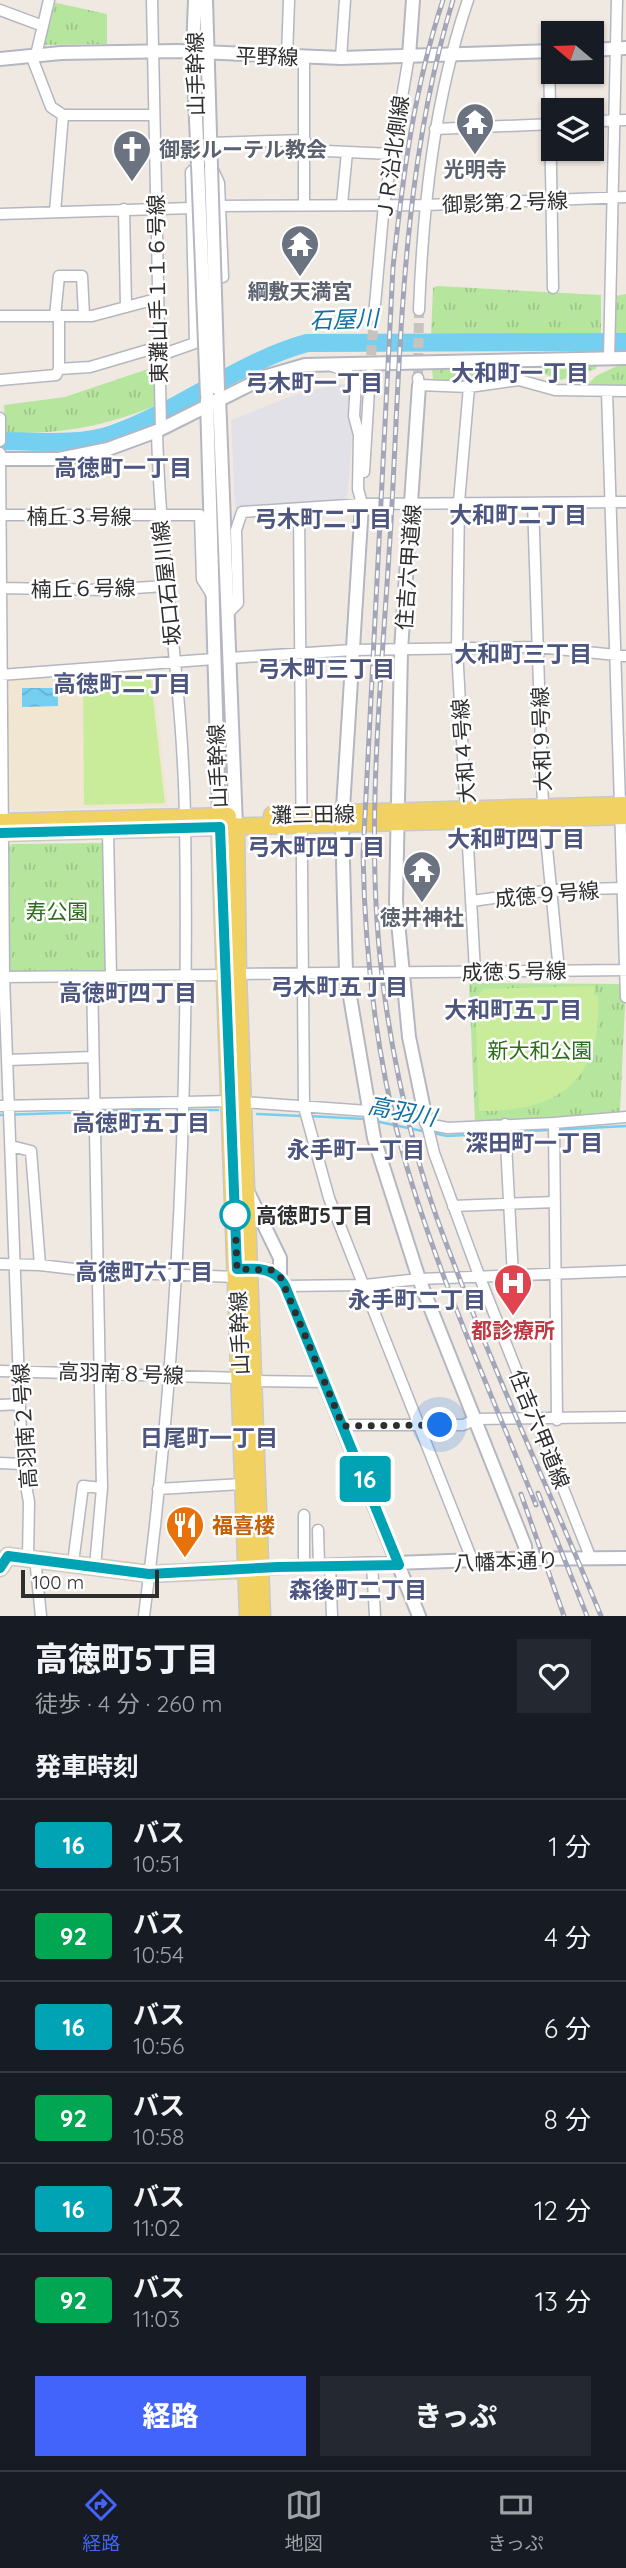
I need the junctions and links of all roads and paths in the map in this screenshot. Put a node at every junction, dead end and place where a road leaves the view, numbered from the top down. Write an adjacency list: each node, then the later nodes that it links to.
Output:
1 (49, 0): 11 (street)
2 (152, 0): 14 (street, 東灘山手１１６号線)
3 (195, 0): 15 (street, 山手幹線)
4 (206, 0): 15 (street, 山手幹線)
5 (289, 0): 19 (street)
6 (345, 0): 21 (street)
7 (413, 0): 18 (street, ＪＲ沿北側線)
8 (468, 0): 17 (street)
9 (617, 0): 12 (street)
10 (0, 10): 11 (street)
11 (43, 26): 16 (street)
12 (621, 49): 26 (street)
13 (541, 51): 17 (street, 平野線)
14 (152, 52): 15 (street, 平野線); 16 (street, 平野線); 24 (street, 東灘山手１１６号線)
15 (199, 52): 19 (street, 平野線); 30 (street, 山手幹線); 35 (street, 山手幹線)
16 (33, 55): 22 (street, 平野線); 23 (street)
17 (451, 55): 18 (street, 平野線); 29 (street)
18 (409, 56): 21 (street, 平野線); 33 (street, ＪＲ沿北側線)
19 (287, 57): 20 (street, 平野線)
20 (304, 57): 21 (street, 平野線); 31 (street)
21 (341, 58)
22 (0, 59)
23 (63, 115): 24 (street); 47 (street)
24 (153, 115): 44 (street, 東灘山手１１６号線)
25 (604, 120): 26 (street)
26 (614, 120): 27 (street); 36 (street)
27 (626, 120)
28 (541, 125): 29 (street)
29 (435, 129): 42 (street)
30 (210, 143): 31 (street); 35 (street, 山手幹線)
31 (305, 145): 32 (street); 41 (street)
32 (347, 152): 33 (street); 39 (street)
33 (391, 154): 40 (street, ＪＲ沿北側線)
34 (552, 161): 38 (street)
35 (204, 166): 43 (street); 45 (street); 69 (street, 山手幹線, bridge)
36 (612, 197): 37 (street, 御影第２号線); 38 (street, 御影第２号線); 59 (street)
37 (626, 197)
38 (552, 200): 42 (street, 御影第２号線); 50 (street)
39 (342, 204): 40 (street, 御影第２号線); 41 (street, 御影第２号線)
40 (384, 204): 42 (street, 御影第２号線); 57 (street, ＪＲ沿北側線)
41 (304, 205): 43 (street, 御影第２号線)
42 (426, 205): 53 (street)
43 (220, 206): 49 (street)
44 (156, 208): 45 (street); 46 (street); 51 (street, 東灘山手１１６号線)
45 (191, 208): 49 (street)
46 (124, 209): 47 (street); 52 (street)
47 (55, 212): 48 (street)
48 (0, 214)
49 (192, 278): 58 (street)
50 (553, 288)
51 (156, 299): 52 (street); 58 (street, 東灘山手１１６号線)
52 (126, 307): 56 (street)
53 (419, 310)
54 (0, 316): 55 (street)
55 (57, 316): 56 (street); 56 (street); 62 (street)
56 (84, 316)
57 (374, 316)
58 (158, 351): 62 (street); 71 (street, 東灘山手１１６号線)
59 (609, 352): 60 (street); 61 (street)
60 (626, 358)
61 (327, 364): 69 (street); 81 (street)
62 (59, 369): 64 (street)
63 (370, 374): 81 (street)
64 (0, 380)
65 (418, 382): 66 (street); 82 (street, 住吉六甲道線)
66 (469, 387): 67 (street); 77 (street, 大和４号線)
67 (607, 391): 68 (street); 78 (street)
68 (626, 391)
69 (213, 398): 71 (street); 91 (street, 山手幹線); 92 (street, 山手幹線)
70 (0, 418): 72 (street)
71 (160, 426): 75 (street); 85 (street, 坂口石屋川線)
72 (0, 431): 73 (street)
73 (0, 441)
74 (0, 453): 75 (street, 高羽南２号線)
75 (0, 459): 76 (street, 高羽南２号線)
76 (0, 498): 84 (street, 高羽南２号線)
77 (459, 502): 80 (street); 82 (street); 94 (street, 大和４号線)
78 (610, 502): 79 (street); 80 (street); 87 (street)
79 (626, 502)
80 (533, 503): 93 (street, 大和９号線)
81 (362, 504): 82 (street); 83 (street); 95 (street)
82 (413, 504): 96 (street, 住吉六甲道線)
83 (299, 509): 92 (street); 97 (street)
84 (1, 515): 85 (street, 楠丘３号線); 86 (street, 高羽南２号線)
85 (159, 516): 89 (street, 坂口石屋川線); 91 (street, 楠丘３号線)
86 (1, 565): 90 (street, 高羽南２号線)
87 (612, 579): 88 (street); 99 (street)
88 (626, 579)
89 (165, 586): 90 (street, 楠丘６号線); 102 (street, 坂口石屋川線)
90 (1, 588): 103 (street, 高羽南２号線)
91 (212, 595): 101 (street, 山手幹線)
92 (228, 613): 100 (street, 山手幹線)
93 (538, 647): 94 (street); 99 (street); 106 (street, 大和９号線)
94 (457, 649): 96 (street); 107 (street, 大和４号線)
95 (353, 650): 96 (street); 97 (street); 109 (street)
96 (401, 650): 108 (street, 住吉六甲道線)
97 (298, 655): 100 (street); 110 (street)
98 (626, 656): 99 (street)
99 (615, 657): 104 (street)
100 (229, 658): 111 (street, 山手幹線)
101 (214, 659): 102 (street); 111 (street, 山手幹線)
102 (174, 662): 103 (street); 112 (street, 坂口石屋川線)
103 (1, 675): 113 (street, 高羽南２号線)
104 (622, 737): 105 (street)
105 (624, 811): 106 (main road, 灘三田線); 115 (street)
106 (543, 813): 107 (main road, 灘三田線); 116 (street, 大和９号線)
107 (467, 817): 108 (main road, 灘三田線); 117 (street, 大和４号線)
108 (397, 818): 109 (main road, 灘三田線); 122 (street, 住吉六甲道線)
109 (342, 819): 110 (main road, 灘三田線); 121 (street)
110 (299, 820): 111 (main road, 灘三田線); 124 (street)
111 (227, 821): 112 (main road, 灘三田線); 123 (main road, 山手幹線)
112 (185, 823): 113 (main road, 灘三田線); 114 (main road, 灘三田線); 127 (street, 坂口石屋川線)
113 (1, 828): 114 (main road, 灘三田線); 128 (street, 高羽南２号線)
114 (108, 832): 126 (street)
115 (623, 888): 116 (street, 成徳９号線); 118 (street)
116 (551, 890): 117 (street, 成徳９号線); 120 (street, 大和９号線)
117 (472, 901): 119 (street, 大和４号線)
118 (626, 970): 120 (street, 成徳５号線); 129 (street)
119 (475, 971): 120 (street, 成徳５号線); 122 (street, 成徳５号線)
120 (559, 971)
121 (346, 973): 122 (street, 成徳５号線); 124 (street, 成徳５号線); 137 (street)
122 (402, 973): 140 (street, 住吉六甲道線)
123 (231, 974): 124 (street, 成徳５号線); 127 (street, 成徳５号線); 133 (main road, 山手幹線)
124 (301, 974): 134 (street)
125 (92, 976): 126 (street, 成徳５号線); 128 (street, 成徳５号線); 130 (street)
126 (111, 976): 127 (street, 成徳５号線)
127 (185, 976): 132 (street, 坂口石屋川線)
128 (2, 977): 131 (street, 高羽南２号線)
129 (626, 997)
130 (93, 1057): 131 (street); 135 (street)
131 (8, 1060): 136 (street, 高羽南２号線)
132 (183, 1102): 133 (street); 135 (street); 154 (street, 坂口石屋川線)
133 (236, 1102): 134 (street); 143 (main road, 山手幹線); 152 (main road, 山手幹線)
134 (304, 1107): 137 (street); 159 (street)
135 (93, 1110): 136 (street); 151 (street)
136 (7, 1111): 142 (street, 高羽南２号線)
137 (369, 1116): 157 (street)
138 (626, 1117): 139 (street)
139 (554, 1123): 141 (street); 144 (street)
140 (427, 1125): 141 (street); 146 (street, 住吉六甲道線)
141 (505, 1130): 145 (street)
142 (11, 1146): 147 (street, 高羽南２号線); 149 (street)
143 (246, 1187): 152 (main road, 山手幹線); 158 (street)
144 (555, 1202): 145 (street); 153 (street)
145 (509, 1204): 146 (street); 156 (street)
146 (453, 1206): 155 (street, 住吉六甲道線)
147 (15, 1263): 148 (street); 149 (street); 160 (street, 高羽南２号線)
148 (0, 1264)
149 (40, 1265): 151 (street)
150 (626, 1271): 153 (street)
151 (99, 1272): 154 (street); 162 (street)
152 (241, 1272): 154 (street); 158 (street); 164 (main road, 山手幹線)
153 (558, 1275): 156 (street); 171 (street)
154 (176, 1276): 163 (street, 坂口石屋川線)
155 (480, 1278): 156 (street); 157 (street); 170 (street, 住吉六甲道線)
156 (513, 1278)
157 (419, 1279): 159 (street); 169 (street)
158 (283, 1281): 159 (street); 165 (street)
159 (365, 1285): 172 (street)
160 (19, 1370): 161 (street, 高羽南８号線); 162 (street, 高羽南８号線); 166 (street, 高羽南２号線)
161 (0, 1371)
162 (99, 1372): 163 (street, 高羽南８号線); 177 (street)
163 (169, 1375): 164 (street, 高羽南８号線); 178 (street, 坂口石屋川線)
164 (247, 1380): 165 (street, 高羽南８号線); 176 (main road, 山手幹線); 193 (main road, 山手幹線)
165 (326, 1382): 173 (street)
166 (20, 1404): 167 (street); 175 (street, 高羽南２号線)
167 (0, 1405)
168 (626, 1417): 171 (street)
169 (477, 1419): 170 (street); 172 (street); 183 (street)
170 (537, 1420): 171 (street); 184 (street, 住吉六甲道線)
171 (557, 1420)
172 (418, 1424): 173 (street); 186 (street)
173 (343, 1426): 190 (street)
174 (0, 1463): 175 (street)
175 (22, 1464): 181 (street, 高羽南２号線)
176 (242, 1484): 178 (street); 193 (main road, 山手幹線)
177 (102, 1488): 187 (street); 192 (street)
178 (158, 1489): 194 (street, 坂口石屋川線)
179 (304, 1515): 191 (street)
180 (318, 1530): 189 (street)
181 (32, 1558): 185 (main road); 187 (main road); 195 (street, 高羽南２号線)
182 (626, 1558): 184 (street, 八幡本通り)
183 (526, 1559): 184 (street, 八幡本通り); 186 (street, 八幡本通り)
184 (591, 1559)
185 (3, 1560)
186 (473, 1562): 190 (street, 八幡本通り)
187 (73, 1563): 192 (main road)
188 (372, 1564): 189 (street, 八幡本通り); 190 (street, 八幡本通り); 200 (street)
189 (325, 1565): 191 (street, 八幡本通り); 199 (street)
190 (399, 1565): 201 (street)
191 (304, 1566): 193 (street, 八幡本通り)
192 (95, 1567): 194 (main road)
193 (253, 1569): 194 (main road); 197 (main road, 山手幹線); 198 (main road, 山手幹線)
194 (149, 1574): 196 (street, 坂口石屋川線)
195 (41, 1616)
196 (144, 1616)
197 (248, 1616)
198 (262, 1616)
199 (332, 1616)
200 (375, 1616)
201 (419, 1616)

